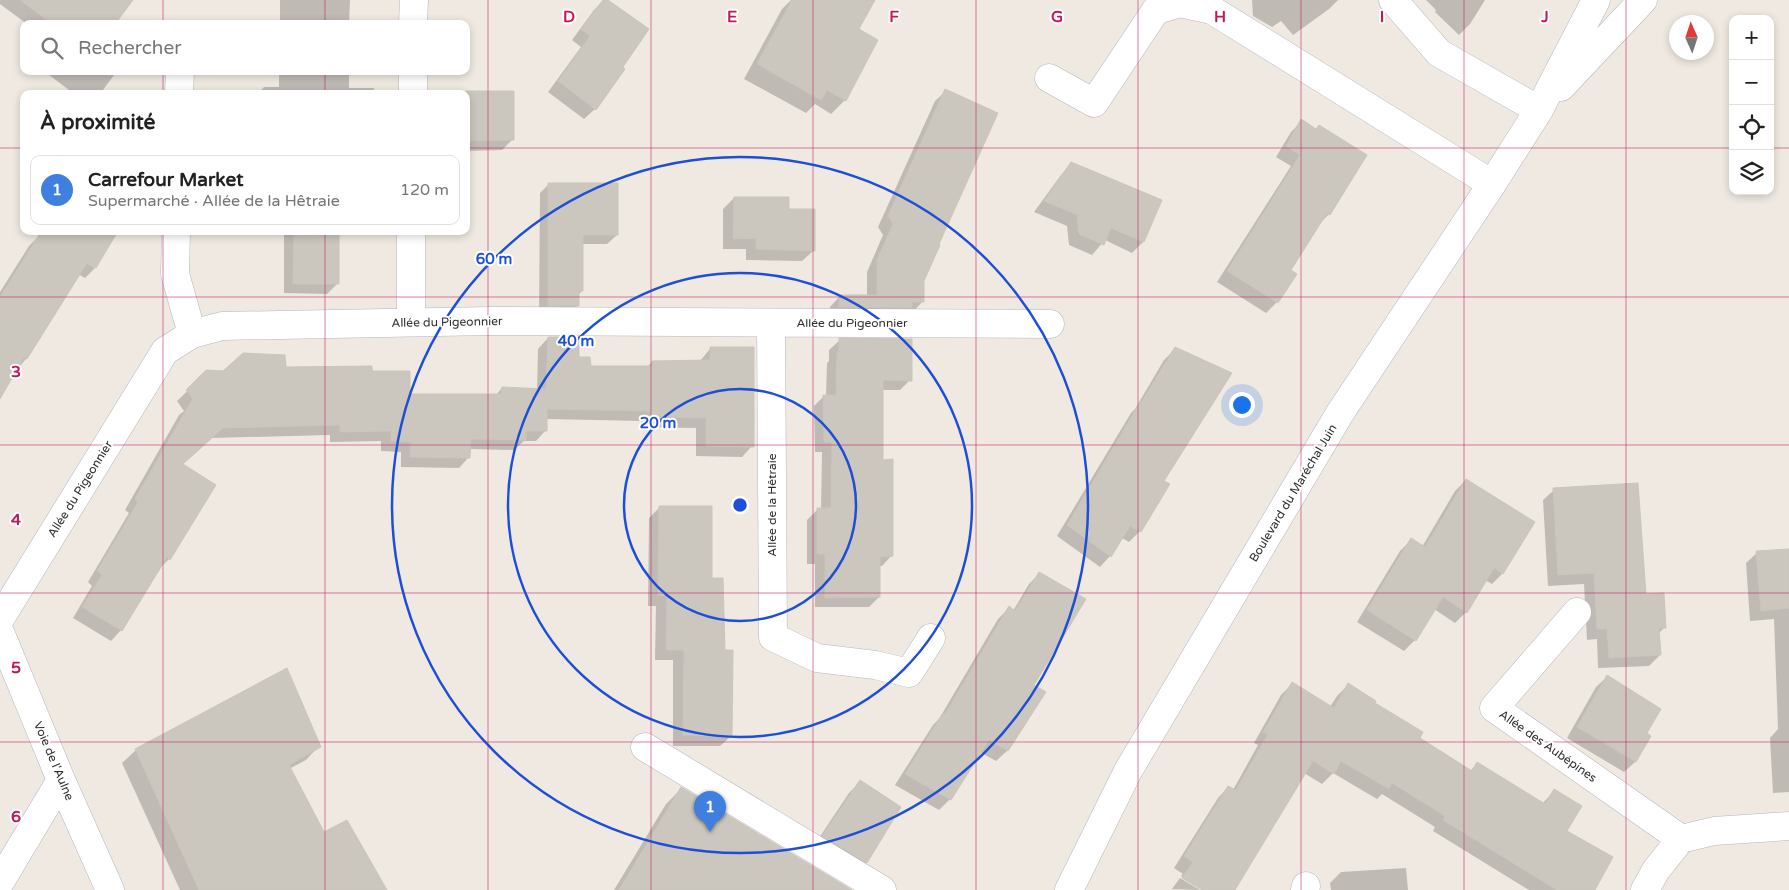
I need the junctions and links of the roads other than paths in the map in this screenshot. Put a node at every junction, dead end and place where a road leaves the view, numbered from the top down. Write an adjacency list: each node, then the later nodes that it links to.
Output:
1 (414, 0): 5 (street)
2 (1393, 0): 11 (street)
3 (1596, 0): 11 (street, Boulevard du Maréchal Juin)
4 (1644, 0): 11 (street, Boulevard du Maréchal Juin)
5 (413, 20)
6 (180, 75): 9 (street)
7 (413, 75): 10 (street)
8 (1049, 78): 12 (street)
9 (179, 90)
10 (413, 90)
11 (1539, 110): 12 (street, Boulevard du Maréchal Juin)
12 (1492, 184): 30 (street, Boulevard du Maréchal Juin)
13 (176, 235): 18 (street)
14 (412, 235): 15 (street)
15 (411, 322): 16 (street, Allée du Pigeonnier); 18 (street, Allée du Pigeonnier)
16 (771, 323): 17 (street, Allée du Pigeonnier); 22 (street, Allée de la Hêtraie)
17 (1050, 324)
18 (192, 334): 20 (street, Allée du Pigeonnier)
19 (1577, 612): 26 (street, Allée des Aubépines)
20 (0, 619)
21 (0, 632): 24 (street, Voie de l'Aulne)
22 (931, 638)
23 (645, 747): 29 (street)
24 (61, 780): 27 (street); 28 (street, Voie de l'Aulne)
25 (1789, 826): 26 (street)
26 (1681, 840): 31 (street)
27 (0, 882)
28 (110, 890)
29 (882, 890)
30 (1069, 890)
31 (1645, 890)

